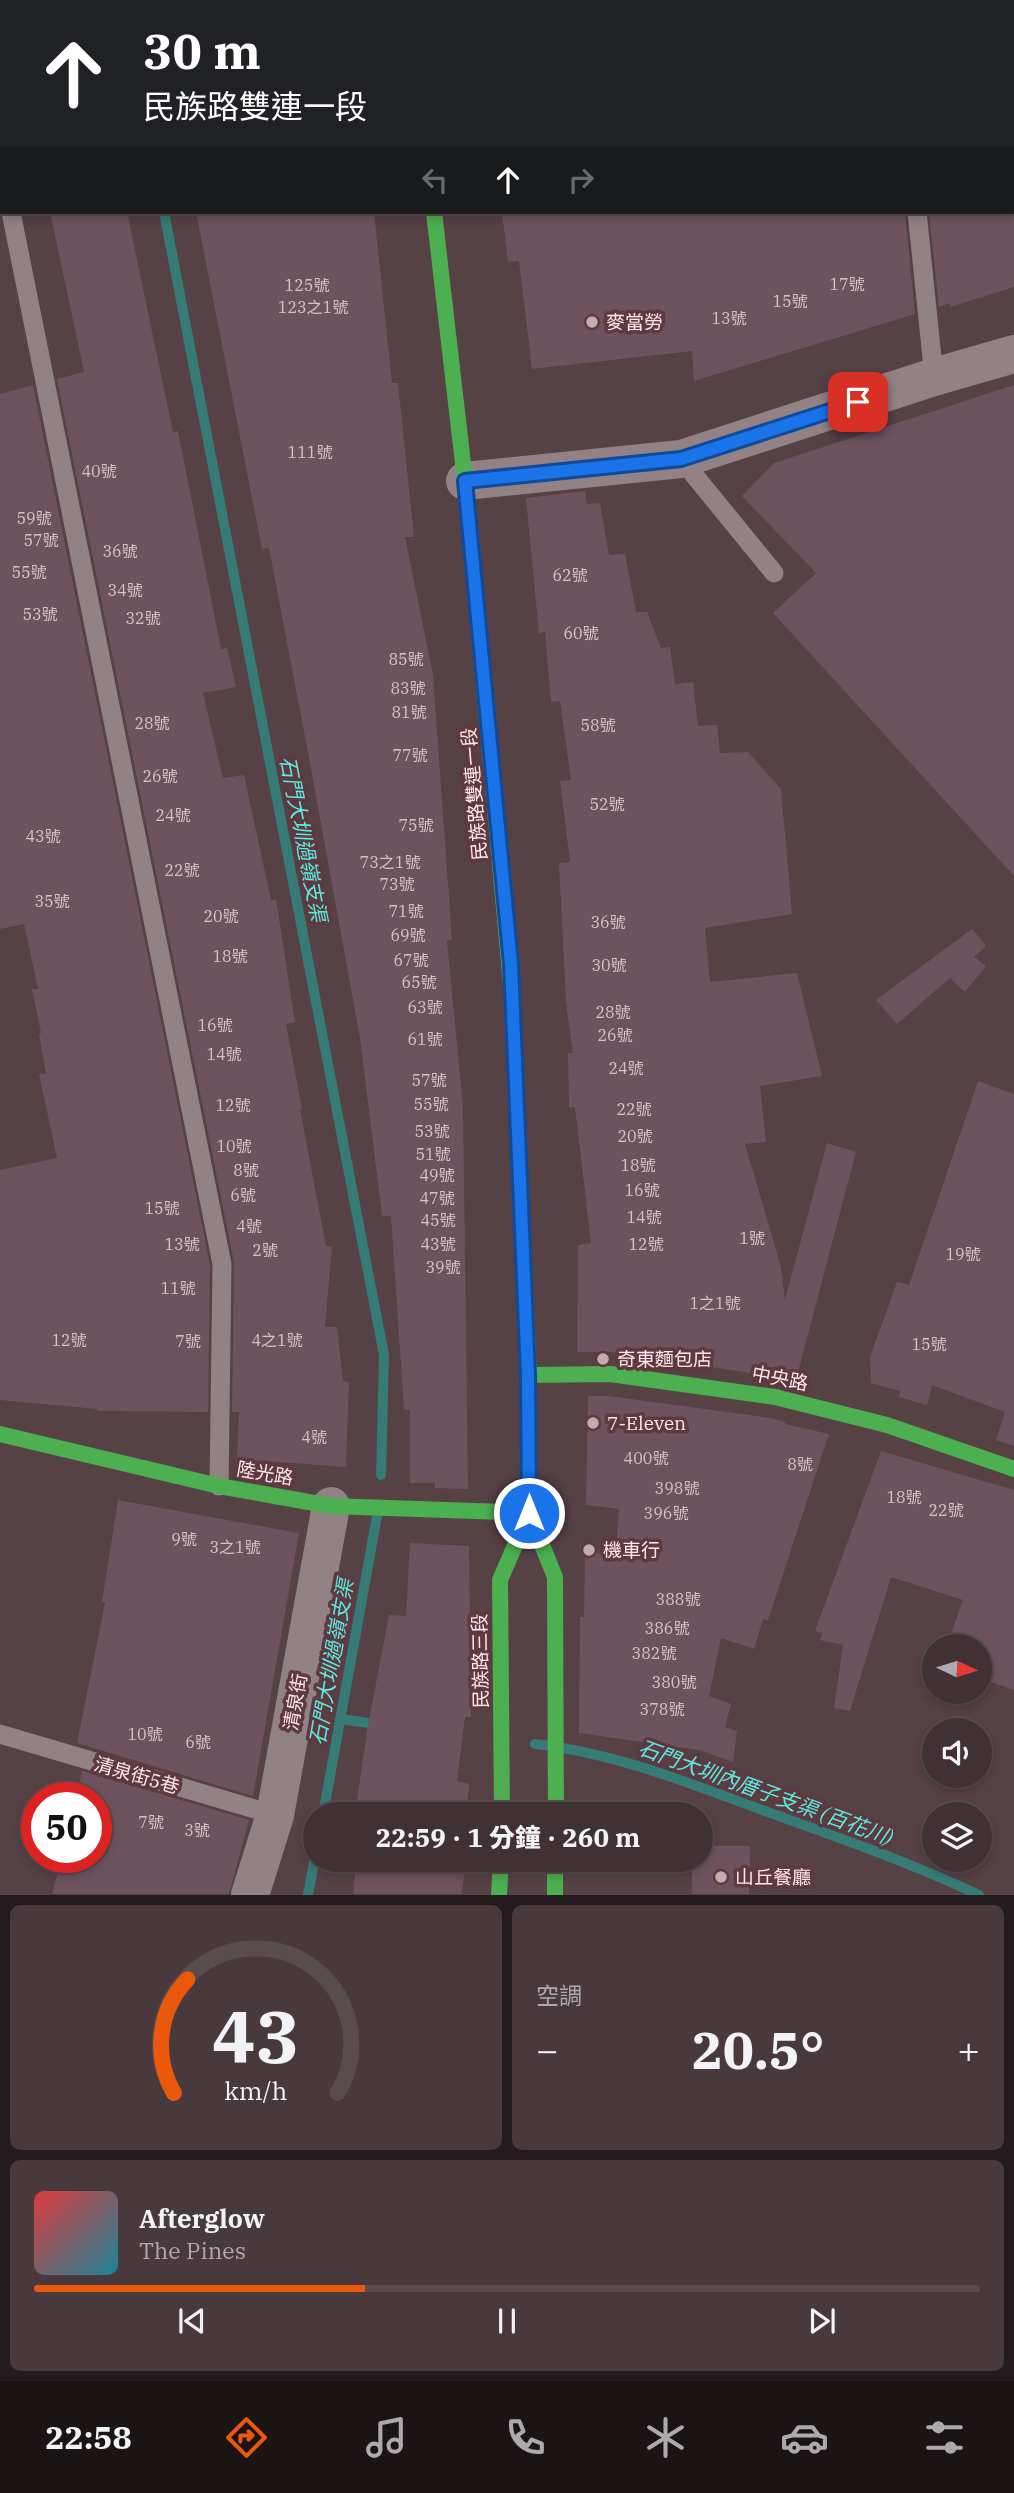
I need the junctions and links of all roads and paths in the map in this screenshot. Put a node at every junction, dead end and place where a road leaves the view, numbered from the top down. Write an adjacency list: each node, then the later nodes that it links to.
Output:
1 (11, 214): 12 (lane)
2 (434, 214): 7 (main road, 民族路雙連一段)
3 (917, 214): 5 (lane)
4 (1014, 354): 5 (street)
5 (934, 377): 6 (street)
6 (681, 459): 7 (street); 8 (lane)
7 (465, 481): 9 (main road, 民族路雙連一段)
8 (774, 573)
9 (528, 1375): 11 (main road, 中央路); 14 (main road, 民族路三段)
10 (0, 1433): 12 (main road, 陸光路)
11 (1014, 1469)
12 (219, 1486): 13 (main road, 陸光路)
13 (331, 1506): 14 (main road, 陸光路); 18 (street, 清泉街)
14 (529, 1513): 16 (main road, 民族路三段); 17 (main road, 民族路三段)
15 (0, 1734): 18 (lane, 清泉街5巷)
16 (502, 1802)
17 (556, 1802)
18 (275, 1815): 21 (street, 清泉街)
19 (500, 1872): 22 (main road)
20 (555, 1872): 23 (main road)
21 (250, 1895)
22 (499, 1895)
23 (555, 1895)

